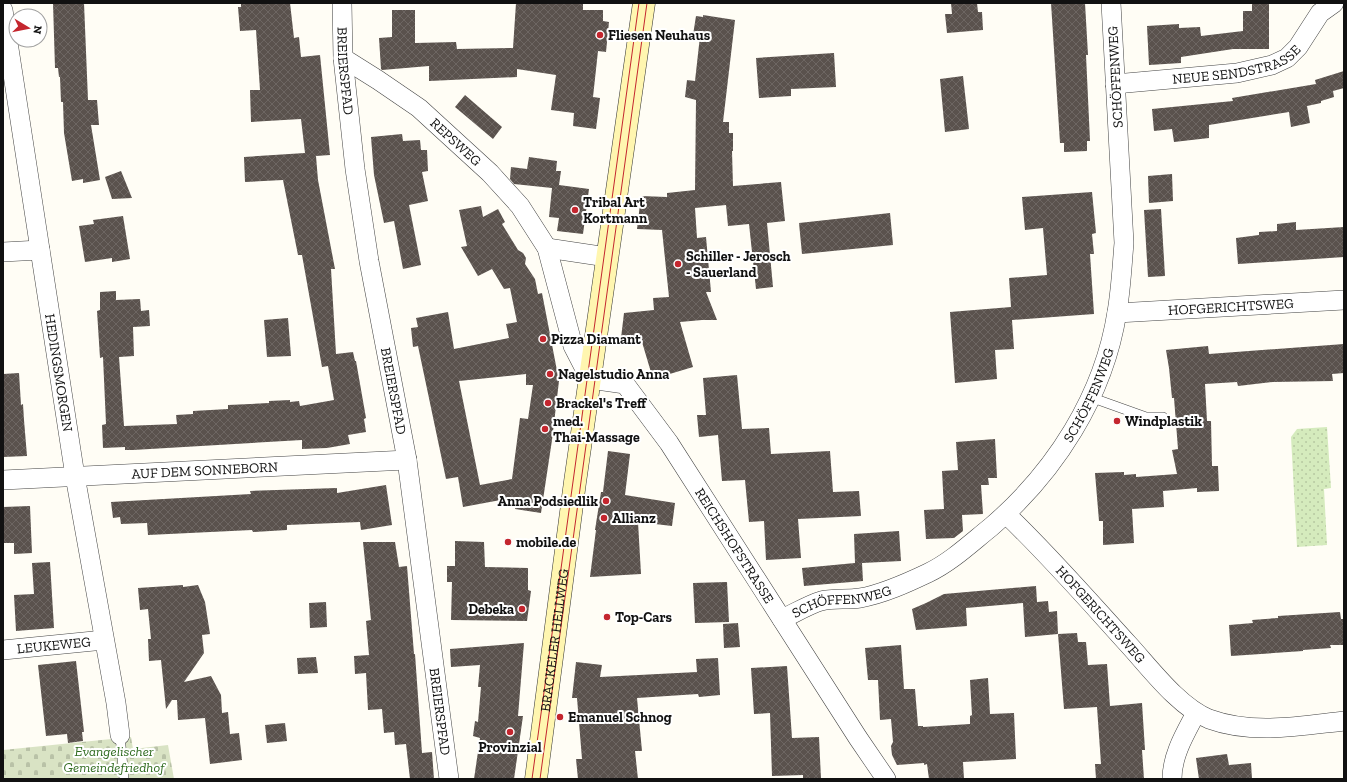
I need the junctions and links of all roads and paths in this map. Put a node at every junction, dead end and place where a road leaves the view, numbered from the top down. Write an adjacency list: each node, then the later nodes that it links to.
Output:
1 (342, 3): 6 (street, BREIERSPFAD)
2 (644, 3): 11 (main road, BRACKELER HELLWEG)
3 (1111, 3): 7 (street, SCHÖFFENWEG)
4 (1334, 3): 7 (street, NEUE SENDSTRASSE)
5 (3, 10): 9 (street, HEDINGSMORGEN)
6 (343, 58): 8 (street, REPSWEG); 17 (street, BREIERSPFAD)
7 (1115, 84): 13 (street, SCHÖFFENWEG)
8 (547, 248): 11 (street); 14 (street, REPSWEG)
9 (40, 250): 10 (street); 18 (street, HEDINGSMORGEN)
10 (3, 252)
11 (607, 257): 14 (main road, BRACKELER HELLWEG)
12 (1344, 300): 13 (street, HOFGERICHTSWEG)
13 (1117, 313): 15 (street, SCHÖFFENWEG)
14 (590, 379): 21 (street, REICHSHOFSTRASSE); 29 (main road, BRACKELER HELLWEG)
15 (1090, 397): 16 (lane); 20 (street, SCHÖFFENWEG)
16 (1163, 417)
17 (407, 460): 18 (street, AUF DEM SONNEBORN); 28 (street, BREIERSPFAD)
18 (75, 476): 19 (street, AUF DEM SONNEBORN); 22 (street, HEDINGSMORGEN)
19 (3, 480)
20 (1006, 514): 21 (street, SCHÖFFENWEG); 24 (street, HOFGERICHTSWEG)
21 (782, 619): 30 (street, REICHSHOFSTRASSE)
22 (104, 640): 23 (street, LEUKEWEG); 26 (street, HEDINGSMORGEN)
23 (3, 650)
24 (1196, 713): 25 (street, HOFGERICHTSWEG); 31 (street)
25 (1344, 721)
26 (120, 734): 27 (lane)
27 (124, 779)
28 (449, 779)
29 (536, 779)
30 (886, 779)
31 (1172, 779)

